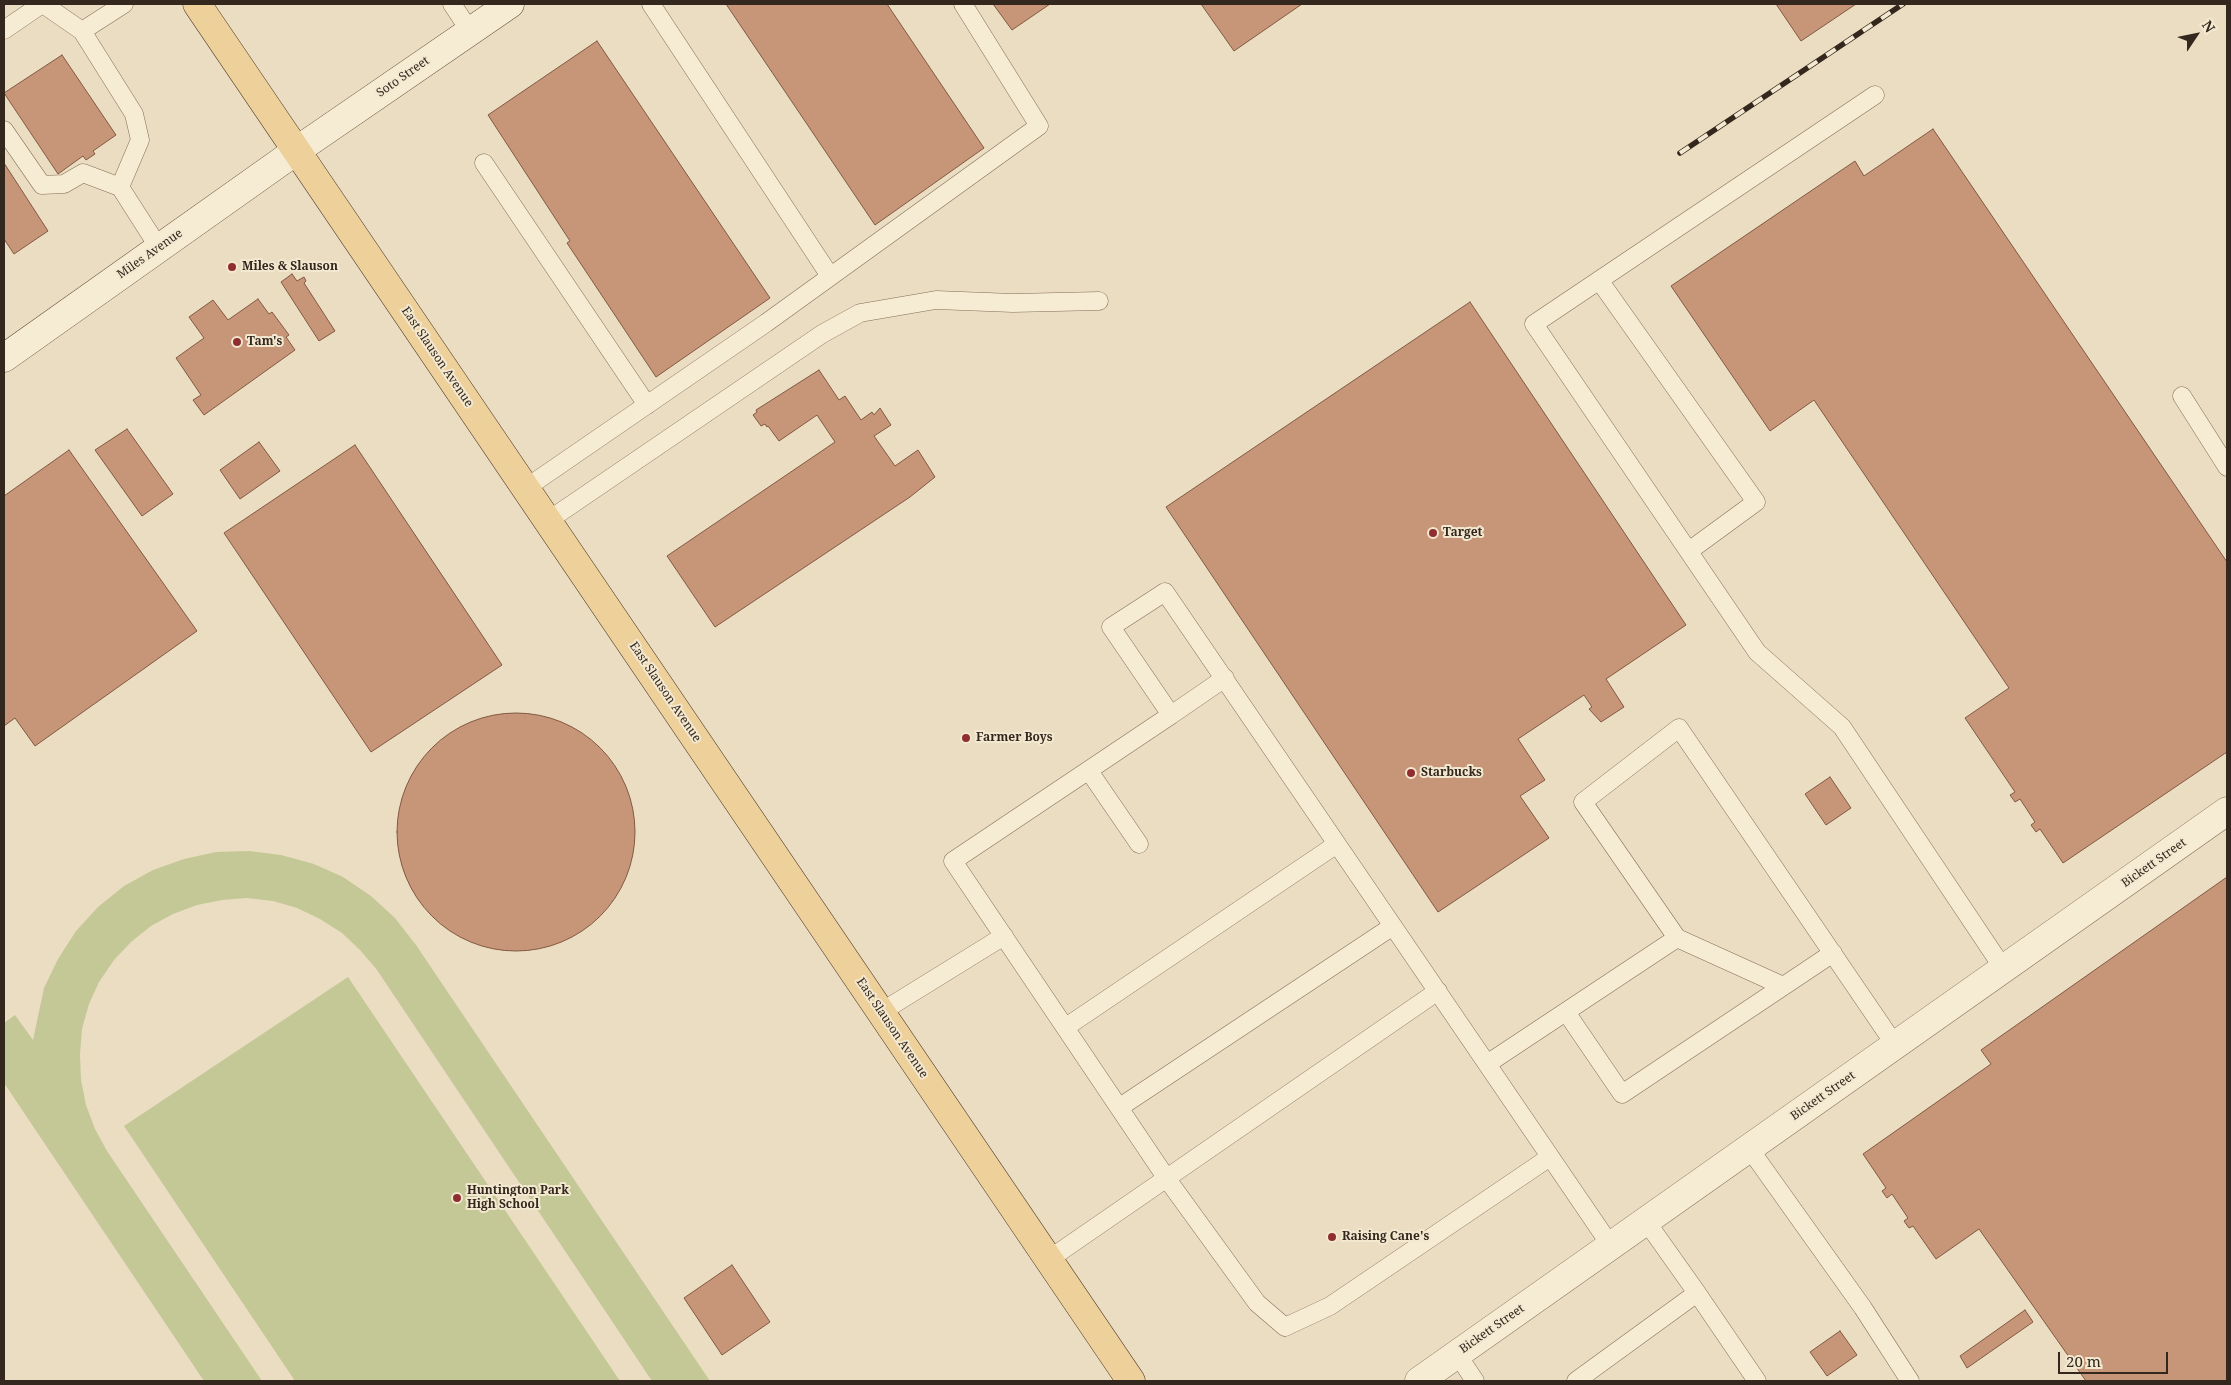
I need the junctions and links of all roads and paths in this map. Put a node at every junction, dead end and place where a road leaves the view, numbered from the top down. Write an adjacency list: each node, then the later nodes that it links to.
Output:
1 (42, 4): 8 (lane); 9 (lane)
2 (124, 4): 9 (lane)
3 (197, 4): 13 (main road, East Slauson Avenue)
4 (452, 4): 10 (lane)
5 (510, 4): 10 (street, Soto Street)
6 (652, 4): 17 (lane)
7 (963, 4): 17 (lane)
8 (4, 30)
9 (82, 31): 15 (lane)
10 (470, 31): 13 (street, Soto Street)
11 (1875, 95): 18 (lane)
12 (4, 130): 15 (lane)
13 (296, 151): 16 (street, Miles Avenue); 24 (main road, East Slauson Avenue)
14 (484, 163): 22 (lane)
15 (120, 187): 16 (lane)
16 (159, 248): 20 (street, Miles Avenue)
17 (830, 276): 22 (lane)
18 (1599, 280): 26 (lane); 26 (lane)
19 (1099, 300): 25 (lane)
20 (4, 358)
21 (2182, 396): 23 (lane)
22 (647, 405): 24 (lane)
23 (2227, 467)
24 (526, 488): 25 (main road, East Slauson Avenue)
25 (549, 520): 40 (main road, East Slauson Avenue)
26 (1689, 551): 37 (lane)
27 (1225, 678): 28 (lane); 28 (lane); 32 (lane)
28 (1171, 715): 29 (lane)
29 (1089, 770): 31 (lane); 34 (lane)
30 (2227, 811): 37 (street, Bickett Street)
31 (1139, 844)
32 (1336, 844): 33 (lane); 42 (lane)
33 (1393, 926): 39 (lane); 45 (lane)
34 (1004, 936): 40 (lane); 42 (lane)
35 (1677, 938): 36 (lane); 38 (lane); 41 (lane)
36 (1833, 953): 38 (lane); 43 (lane)
37 (2004, 968): 43 (street, Bickett Street)
38 (1784, 986): 41 (lane)
39 (1438, 991): 44 (lane); 48 (lane)
40 (881, 1012): 51 (main road, East Slauson Avenue)
41 (1566, 1012): 44 (lane)
42 (1066, 1027): 45 (lane)
43 (1896, 1045): 46 (street, Bickett Street)
44 (1487, 1064): 47 (lane)
45 (1120, 1107): 48 (lane)
46 (1749, 1148): 49 (street, Bickett Street); 59 (lane)
47 (1550, 1157): 48 (lane); 50 (lane)
48 (1166, 1179): 51 (lane)
49 (1646, 1221): 50 (street, Bickett Street); 52 (lane)
50 (1611, 1246): 53 (street, Bickett Street)
51 (1048, 1260): 54 (main road, East Slauson Avenue)
52 (1697, 1294): 57 (lane); 58 (lane)
53 (1457, 1354): 55 (street, Bickett Street); 56 (lane)
54 (1131, 1381)
55 (1419, 1381)
56 (1475, 1381)
57 (1576, 1381)
58 (1756, 1381)
59 (1910, 1381)

